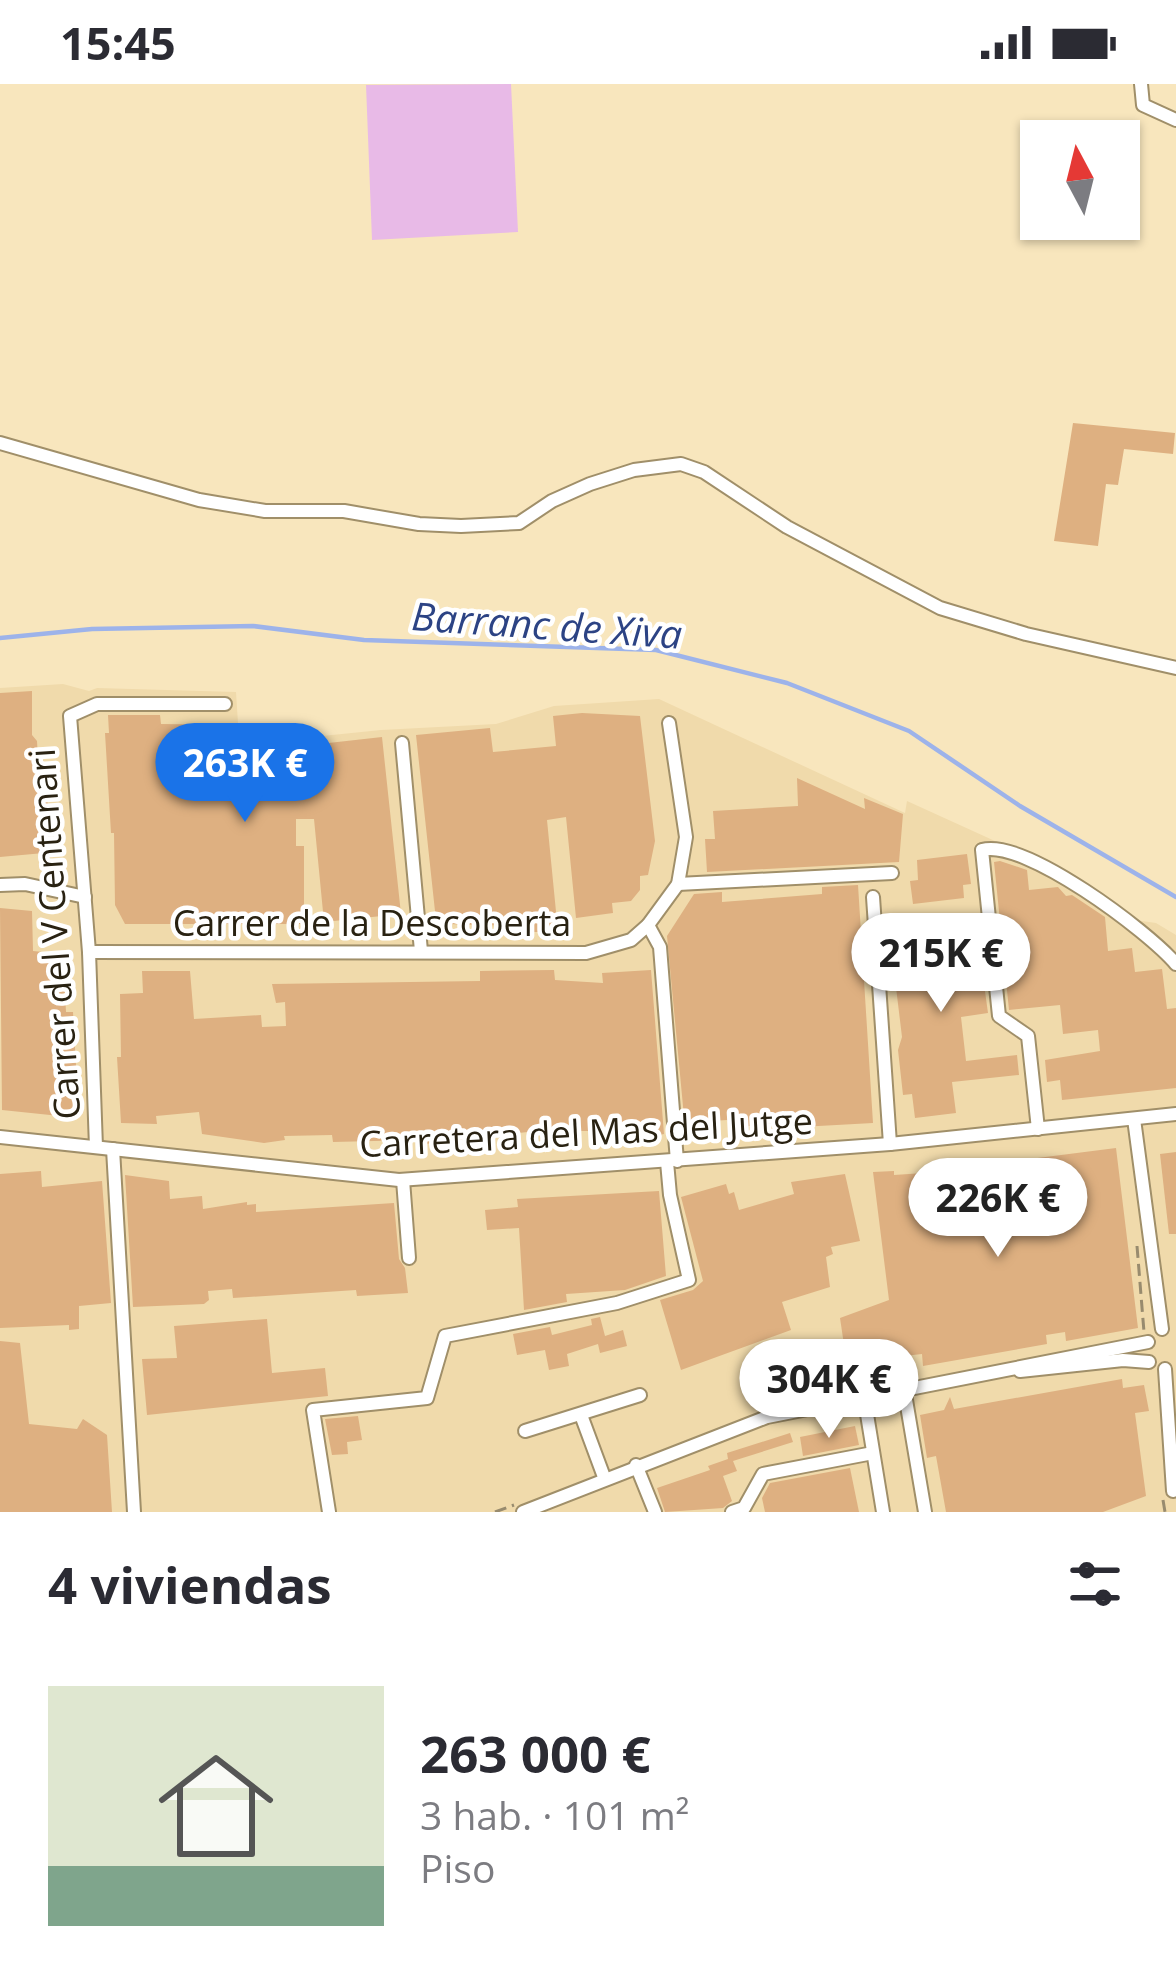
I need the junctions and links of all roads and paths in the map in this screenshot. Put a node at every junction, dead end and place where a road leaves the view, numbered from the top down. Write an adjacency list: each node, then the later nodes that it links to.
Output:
1 (1142, 84): 2 (street)
2 (1176, 120)
3 (0, 443): 4 (street)
4 (1176, 668)
5 (226, 704): 11 (street, Carrer del V Centenari)
6 (669, 723): 9 (street)
7 (402, 743): 15 (street)
8 (892, 873): 9 (street)
9 (678, 884): 13 (street)
10 (0, 885): 11 (street)
11 (85, 897): 14 (street, Carrer del V Centenari)
12 (873, 897): 21 (street)
13 (648, 925): 15 (street, Carrer de la Descoberta); 24 (street)
14 (89, 952): 15 (street, Carrer de la Descoberta); 22 (street, Carrer del V Centenari)
15 (422, 952)
16 (1176, 964): 19 (street)
17 (1176, 1114): 18 (street, Carretera del Mas del Jutge)
18 (1134, 1119): 19 (street, Carretera del Mas del Jutge); 28 (street)
19 (1038, 1129): 21 (street, Carretera del Mas del Jutge)
20 (0, 1137): 22 (street, Carretera del Mas del Jutge)
21 (890, 1144): 24 (street, Carretera del Mas del Jutge)
22 (97, 1147): 23 (street, Carretera del Mas del Jutge)
23 (112, 1149): 25 (street, Carretera del Mas del Jutge); 43 (street)
24 (672, 1161): 25 (street, Carretera del Mas del Jutge); 44 (street)
25 (404, 1180): 27 (street)
26 (1136, 1230): 29 (path)
27 (410, 1258)
28 (1169, 1331): 29 (street)
29 (1142, 1340): 30 (street); 32 (street)
30 (1149, 1362): 31 (street); 32 (street)
31 (1170, 1365): 41 (street)
32 (988, 1372): 33 (street)
33 (904, 1388): 35 (street); 49 (street)
34 (640, 1395): 36 (street)
35 (864, 1396): 38 (street); 39 (street)
36 (580, 1415): 37 (street); 40 (street)
37 (525, 1431)
38 (873, 1453): 47 (street); 48 (street)
39 (635, 1465): 40 (street); 46 (street)
40 (604, 1477): 42 (street)
41 (1168, 1494): 50 (path)
42 (522, 1507): 45 (path)
43 (134, 1512)
44 (329, 1512)
45 (495, 1512)
46 (655, 1512)
47 (732, 1512)
48 (883, 1512)
49 (925, 1512)
50 (1165, 1512)

